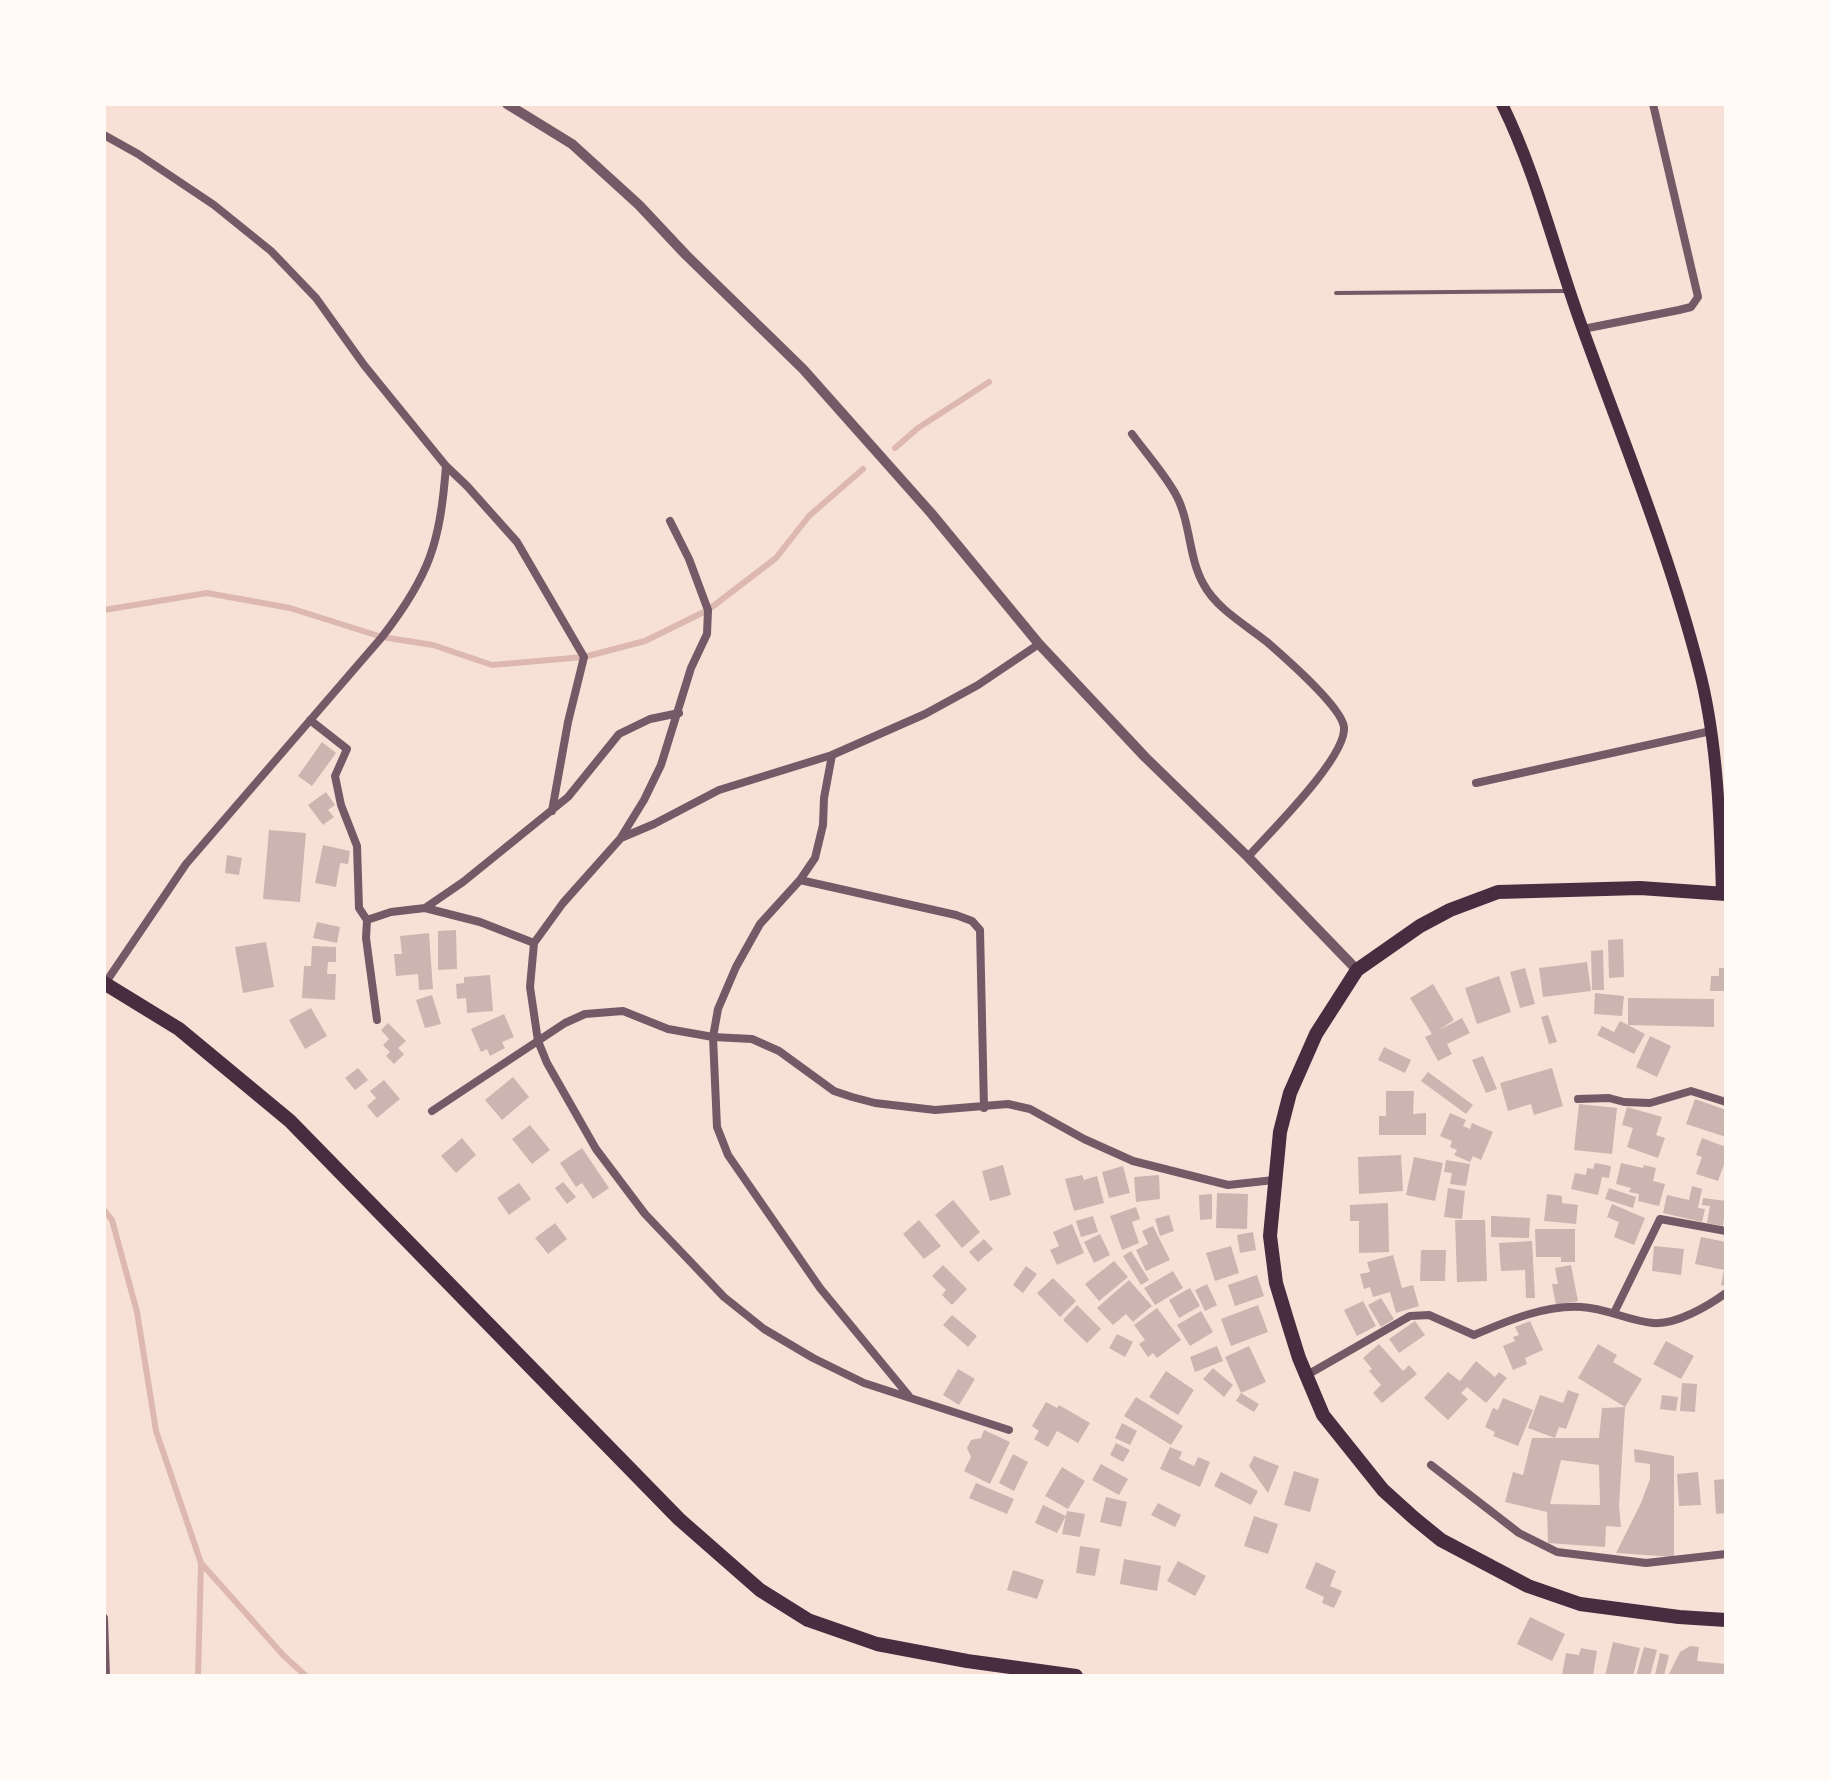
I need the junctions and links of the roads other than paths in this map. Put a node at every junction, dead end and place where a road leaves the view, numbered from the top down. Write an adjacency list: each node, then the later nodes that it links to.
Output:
1 (507, 104): 11 (street)
2 (1502, 104): 5 (main road)
3 (1653, 104): 7 (street)
4 (104, 135): 9 (street)
5 (1569, 291): 6 (lane); 7 (main road)
6 (1336, 293)
7 (1583, 329): 14 (main road)
8 (1132, 434): 19 (street)
9 (446, 466): 13 (street); 17 (street)
10 (670, 521): 12 (street)
11 (1039, 644): 15 (street); 19 (street)
12 (679, 713): 17 (street); 18 (street)
13 (310, 720): 23 (street); 26 (street)
14 (1711, 731): 16 (street); 21 (main road)
15 (832, 755): 18 (street); 20 (street)
16 (1476, 783)
17 (552, 811): 22 (street)
18 (620, 839): 24 (street)
19 (1248, 857): 25 (street)
20 (800, 880): 28 (street); 32 (street)
21 (1724, 894): 25 (highway)
22 (425, 908): 23 (street); 24 (street)
23 (367, 920): 27 (street)
24 (534, 943): 29 (street)
25 (1357, 970): 34 (highway)
26 (104, 984): 46 (highway)
27 (377, 1020)
28 (713, 1037): 29 (street); 32 (street); 39 (street)
29 (538, 1041): 33 (street); 39 (street)
30 (1578, 1099): 31 (street)
31 (1726, 1102)
32 (984, 1108): 34 (street)
33 (432, 1111)
34 (1274, 1180): 38 (highway)
35 (1726, 1231): 37 (street)
36 (1726, 1293): 37 (street)
37 (1614, 1313): 38 (street)
38 (1307, 1375): 44 (highway)
39 (909, 1397): 40 (street)
40 (1009, 1430)
41 (1431, 1465): 42 (street)
42 (1726, 1554)
43 (104, 1618): 45 (street)
44 (1726, 1620)
45 (106, 1676)
46 (1076, 1676)

